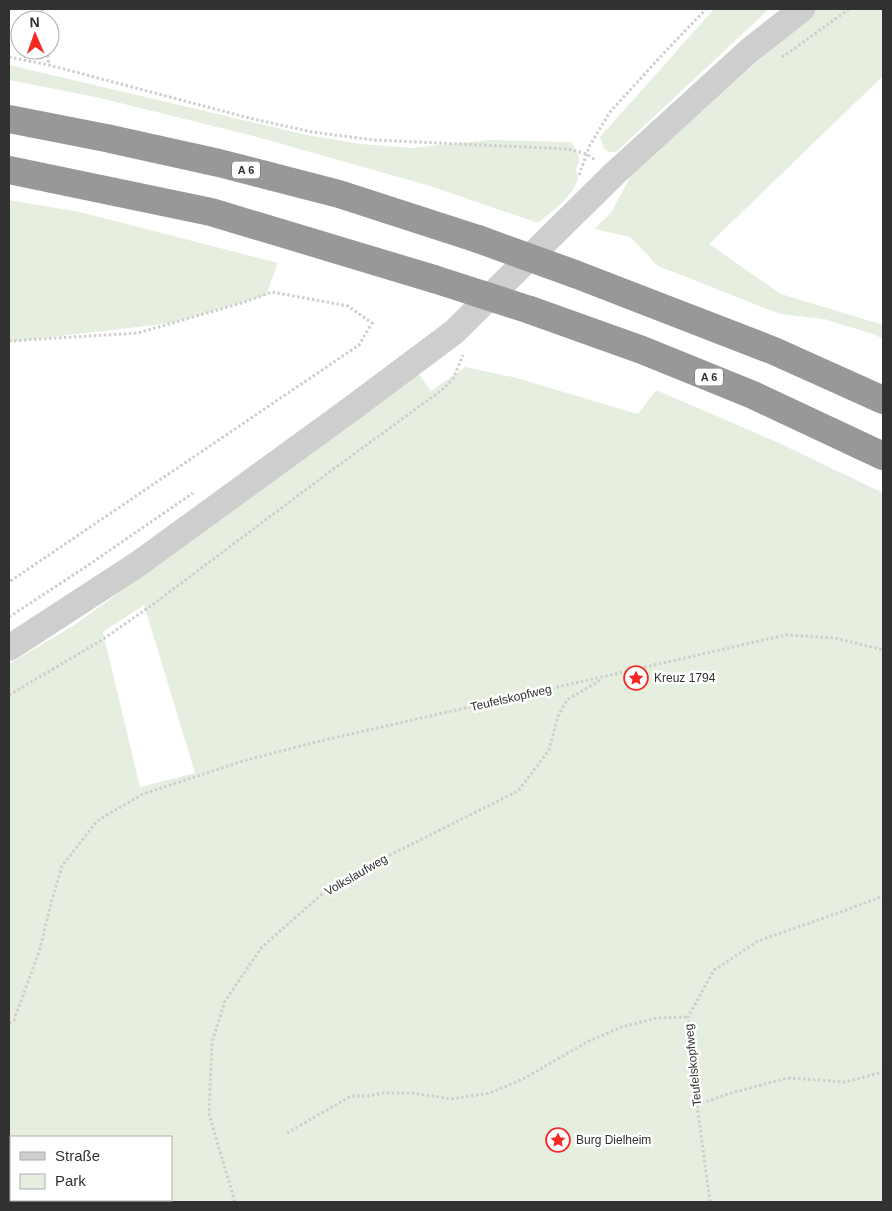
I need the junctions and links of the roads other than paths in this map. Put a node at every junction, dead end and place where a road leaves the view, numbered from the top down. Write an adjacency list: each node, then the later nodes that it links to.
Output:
1 (802, 9): 6 (street)
2 (9, 119): 4 (highway, A 6, bridge)
3 (9, 170): 5 (highway, A 6, bridge)
4 (883, 400)
5 (883, 456)
6 (9, 648)

